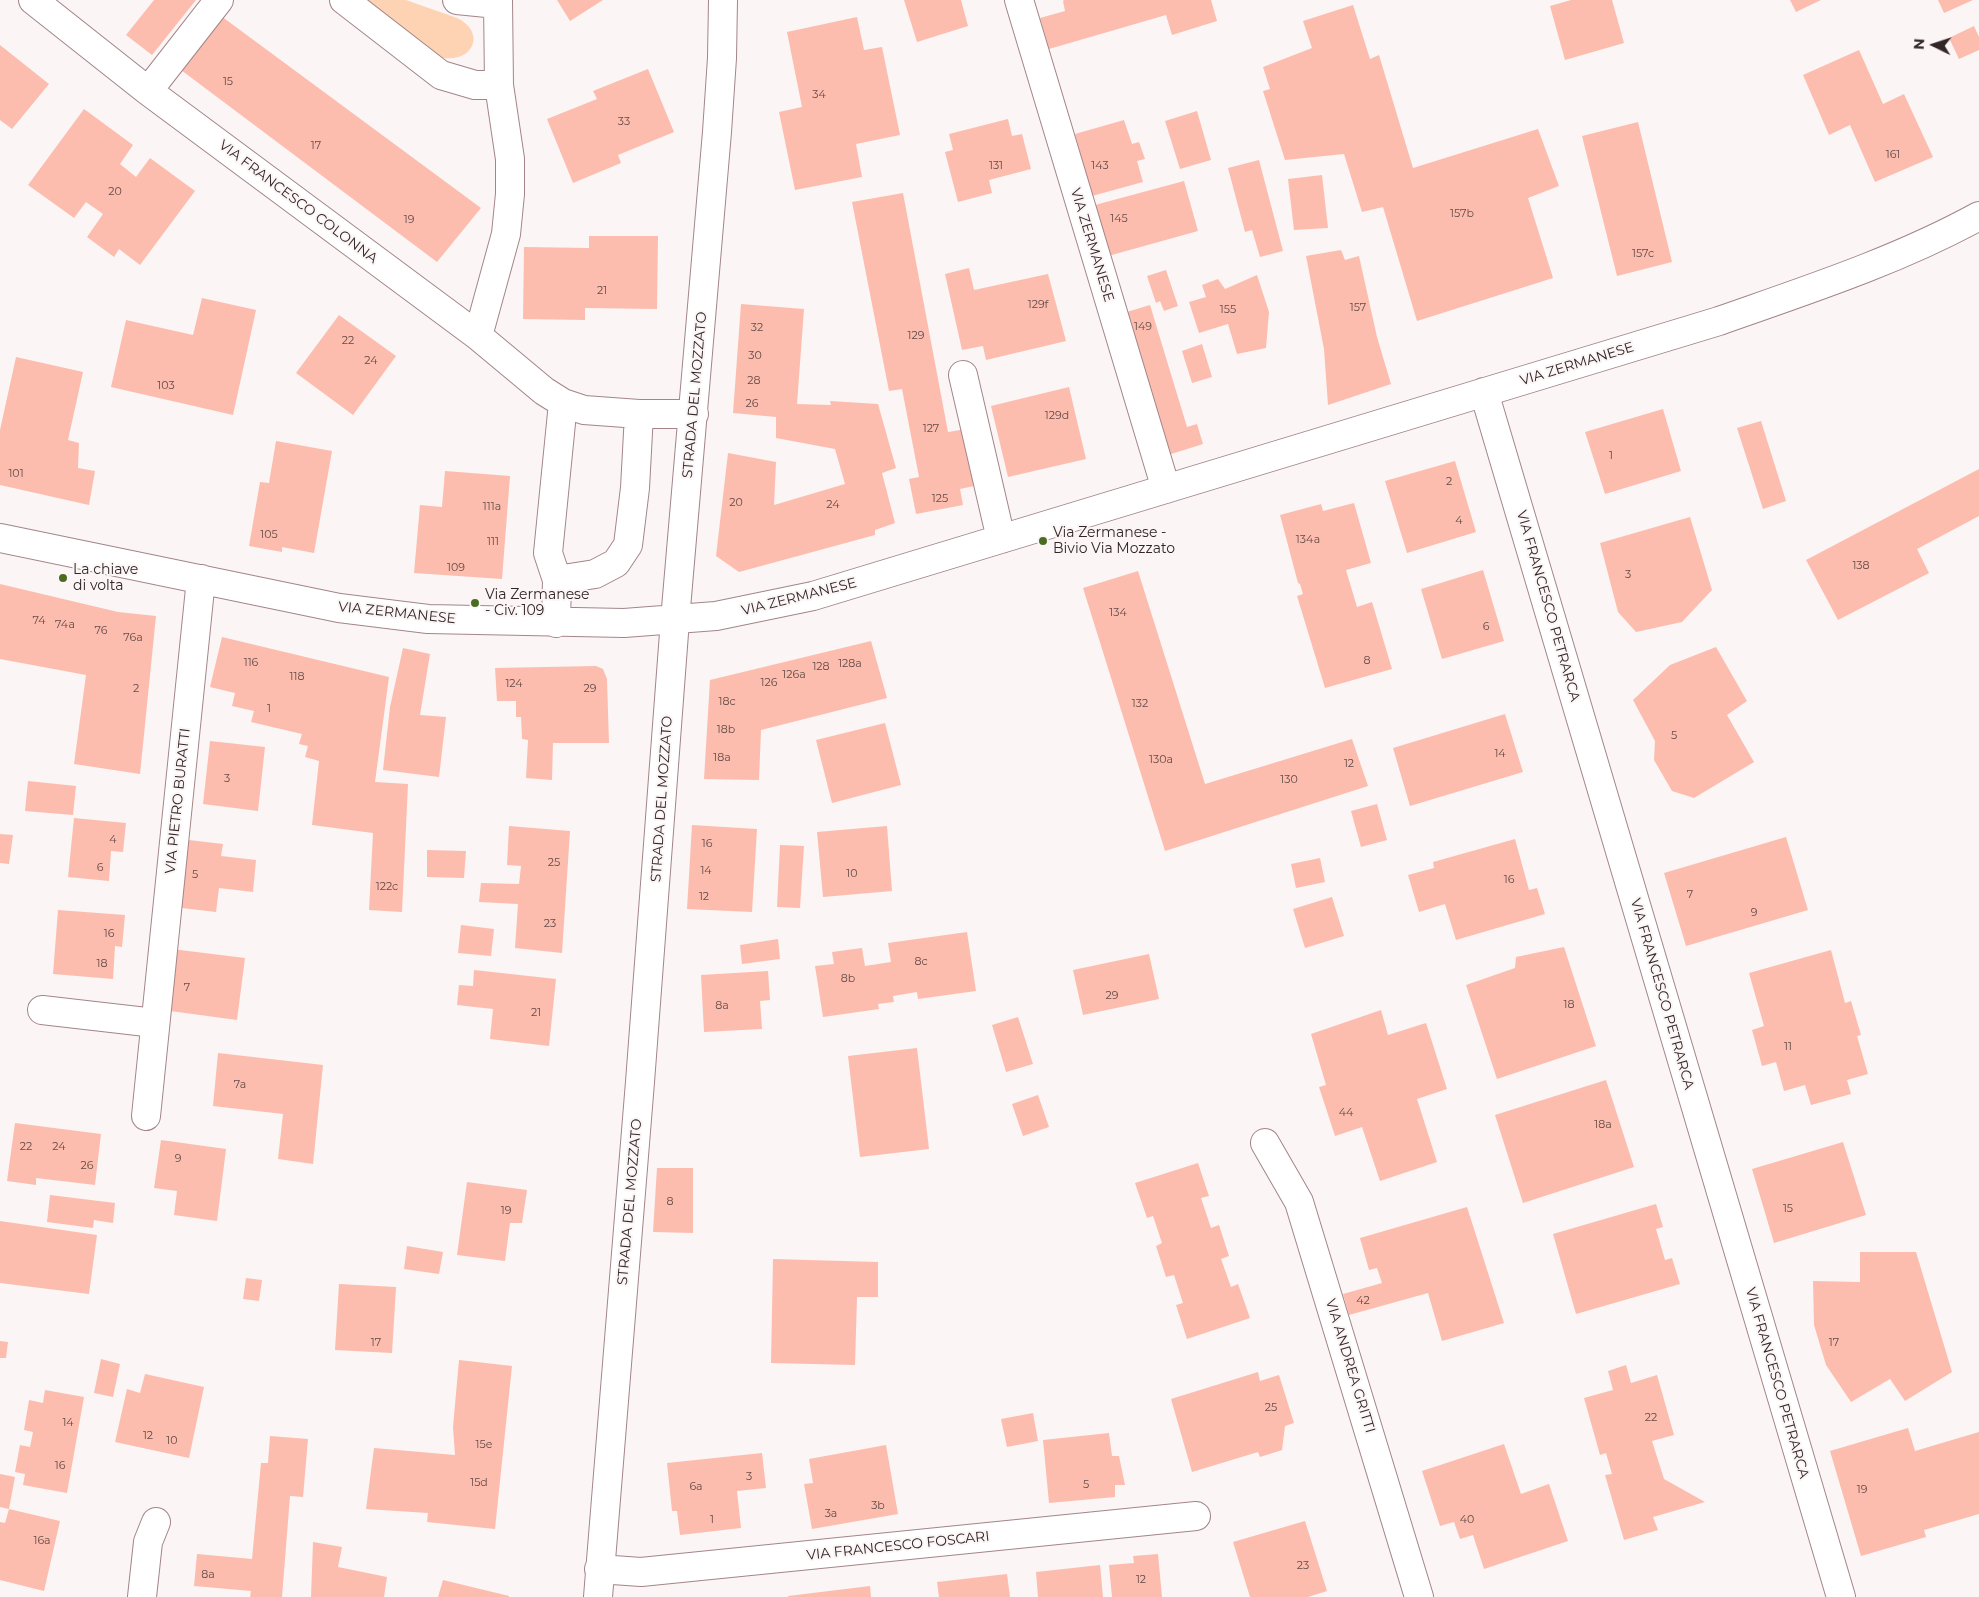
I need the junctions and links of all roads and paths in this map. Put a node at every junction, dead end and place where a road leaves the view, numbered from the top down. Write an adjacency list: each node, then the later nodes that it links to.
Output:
1 (33, 0): 9 (street, VIA FRANCESCO COLONNA)
2 (219, 0): 9 (street)
3 (344, 0): 8 (street)
4 (457, 0): 7 (street)
5 (723, 0): 16 (street, STRADA DEL MOZZATO)
6 (1019, 0): 17 (street, VIA ZERMANESE)
7 (497, 2): 8 (street)
8 (499, 85): 11 (street)
9 (148, 91): 11 (street, VIA FRANCESCO COLONNA)
10 (1979, 216): 13 (street, VIA ZERMANESE)
11 (478, 336): 14 (street, VIA FRANCESCO COLONNA)
12 (963, 375): 19 (street)
13 (1484, 392): 17 (street, VIA ZERMANESE); 34 (street, VIA FRANCESCO PETRARCA)
14 (562, 403): 15 (street, VIA FRANCESCO COLONNA); 21 (street)
15 (640, 414): 16 (street, VIA FRANCESCO COLONNA); 21 (street)
16 (694, 414): 22 (street, STRADA DEL MOZZATO)
17 (1166, 489): 19 (street, VIA ZERMANESE)
18 (0, 538): 20 (street, VIA ZERMANESE)
19 (1001, 539): 22 (street, VIA ZERMANESE)
20 (201, 579): 23 (street, VIA ZERMANESE); 25 (street, VIA PIETRO BURATTI)
21 (557, 580): 23 (street)
22 (675, 620): 23 (street, VIA ZERMANESE); 30 (street, STRADA DEL MOZZATO)
23 (556, 623)
24 (42, 1010): 25 (street)
25 (155, 1023): 26 (street, VIA PIETRO BURATTI)
26 (146, 1116)
27 (1265, 1142): 33 (street, VIA ANDREA GRITTI)
28 (1196, 1516): 30 (street, VIA FRANCESCO FOSCARI)
29 (156, 1522): 31 (street)
30 (600, 1569): 32 (street, STRADA DEL MOZZATO)
31 (142, 1597)
32 (598, 1597)
33 (1419, 1597)
34 (1840, 1597)

